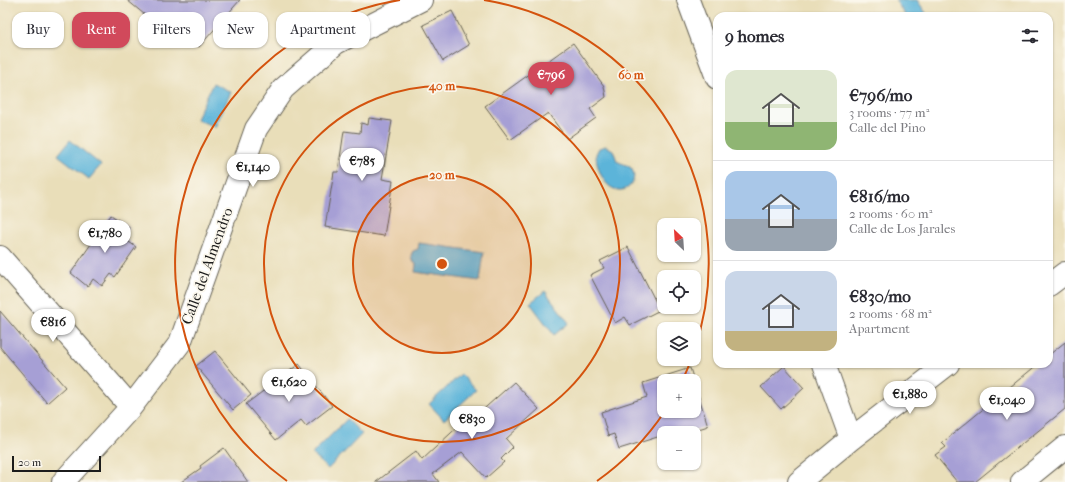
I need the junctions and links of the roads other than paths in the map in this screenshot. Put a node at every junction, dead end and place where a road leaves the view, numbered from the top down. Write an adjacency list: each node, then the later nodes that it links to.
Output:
1 (421, 0): 9 (street, Calle del Almendro)
2 (688, 0): 3 (street)
3 (713, 67)
4 (0, 257): 9 (street)
5 (1065, 273): 6 (street)
6 (1053, 283)
7 (825, 368): 10 (street)
8 (943, 368): 10 (street)
9 (131, 407): 12 (street, Calle del Almendro)
10 (852, 439): 13 (street)
11 (1065, 447): 14 (street)
12 (63, 482)
13 (799, 482)
14 (1022, 482)

